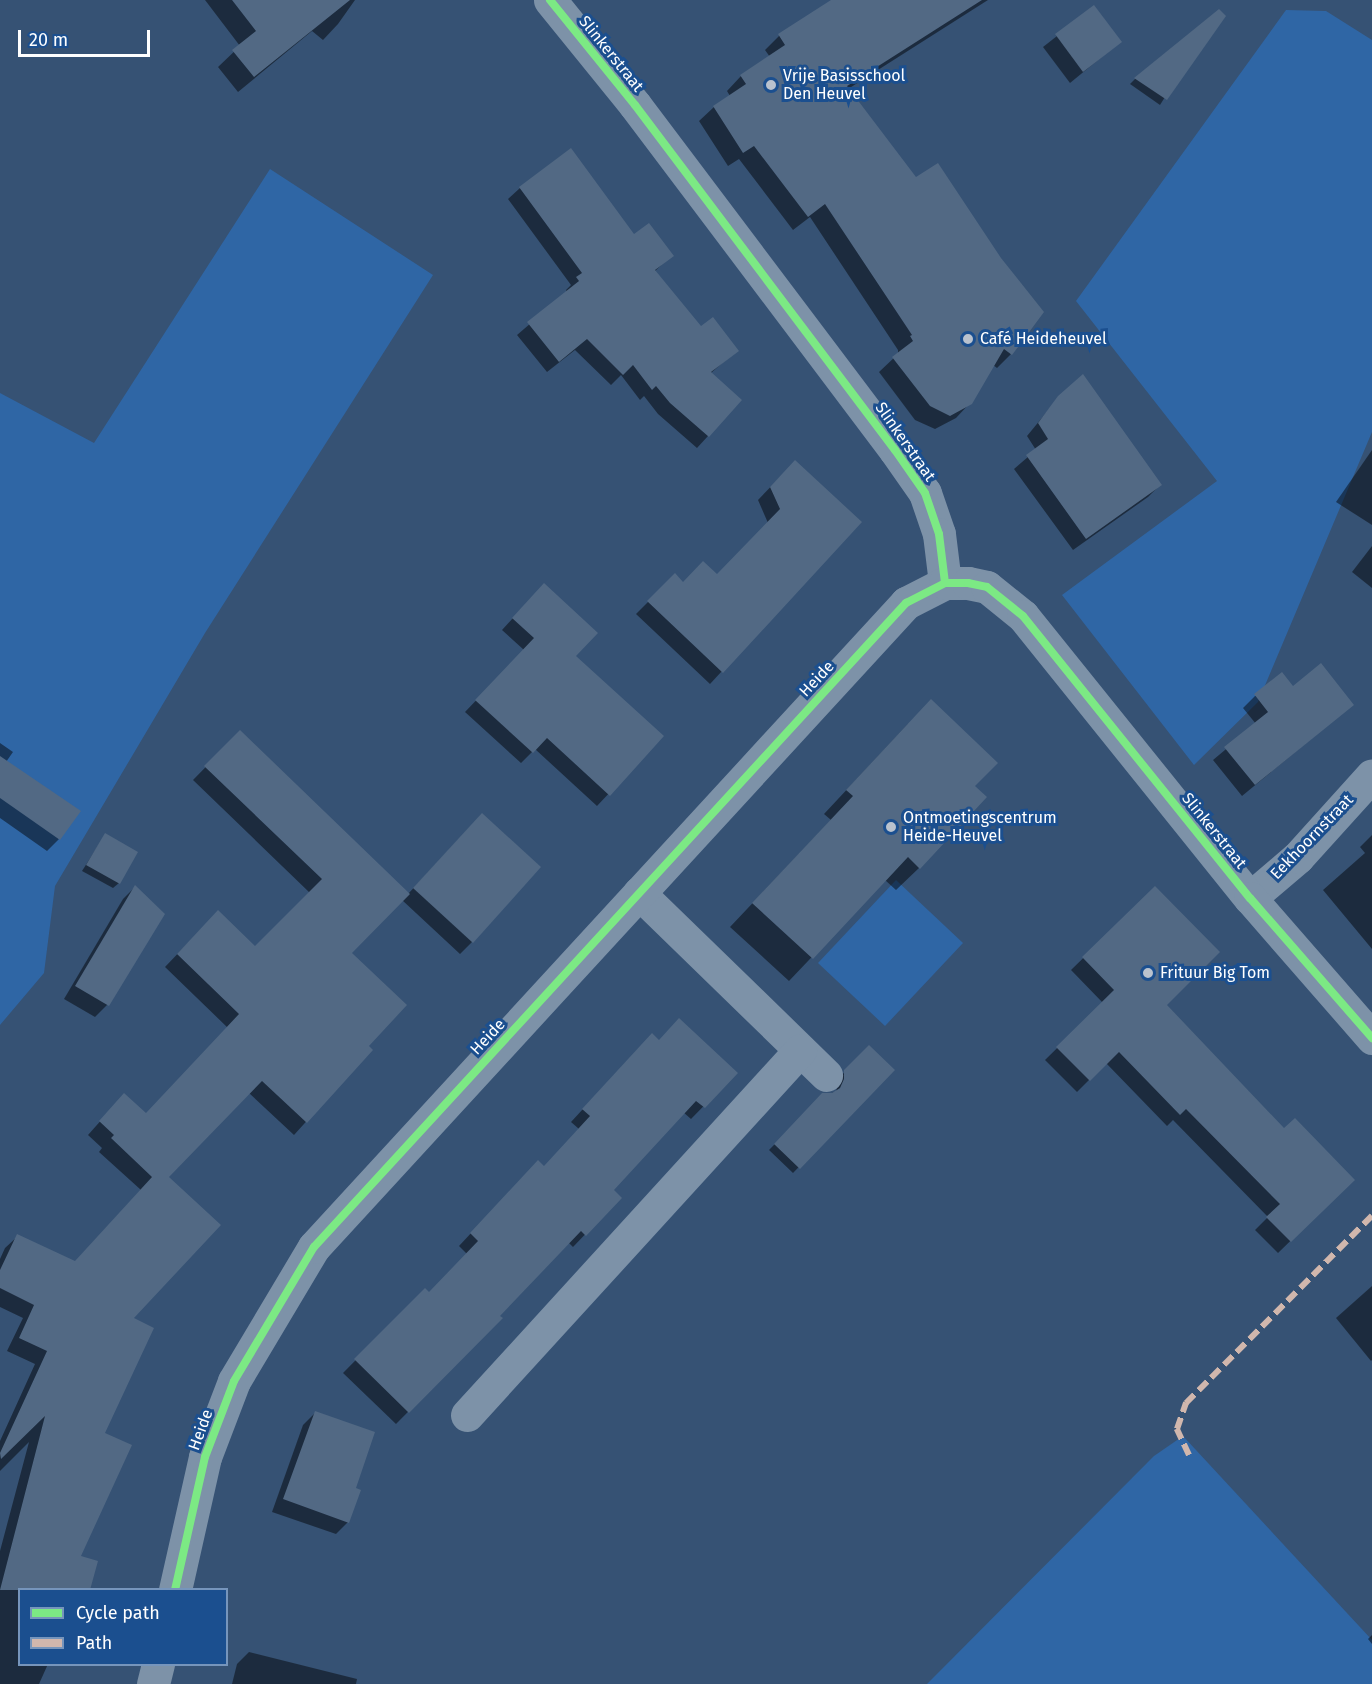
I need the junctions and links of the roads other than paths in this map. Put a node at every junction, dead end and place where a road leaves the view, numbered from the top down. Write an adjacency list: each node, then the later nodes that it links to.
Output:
1 (550, 0): 2 (street, Slinkerstraat)
2 (945, 583): 4 (street, Heide); 5 (street, Slinkerstraat)
3 (1372, 775): 5 (street, Eekhoornstraat)
4 (639, 893): 7 (street); 10 (street, Heide)
5 (1250, 898): 6 (street, Slinkerstraat)
6 (1372, 1038)
7 (800, 1050): 8 (street); 9 (street)
8 (826, 1075)
9 (466, 1415)
10 (175, 1588)
11 (158, 1666): 12 (street)
12 (153, 1684)

